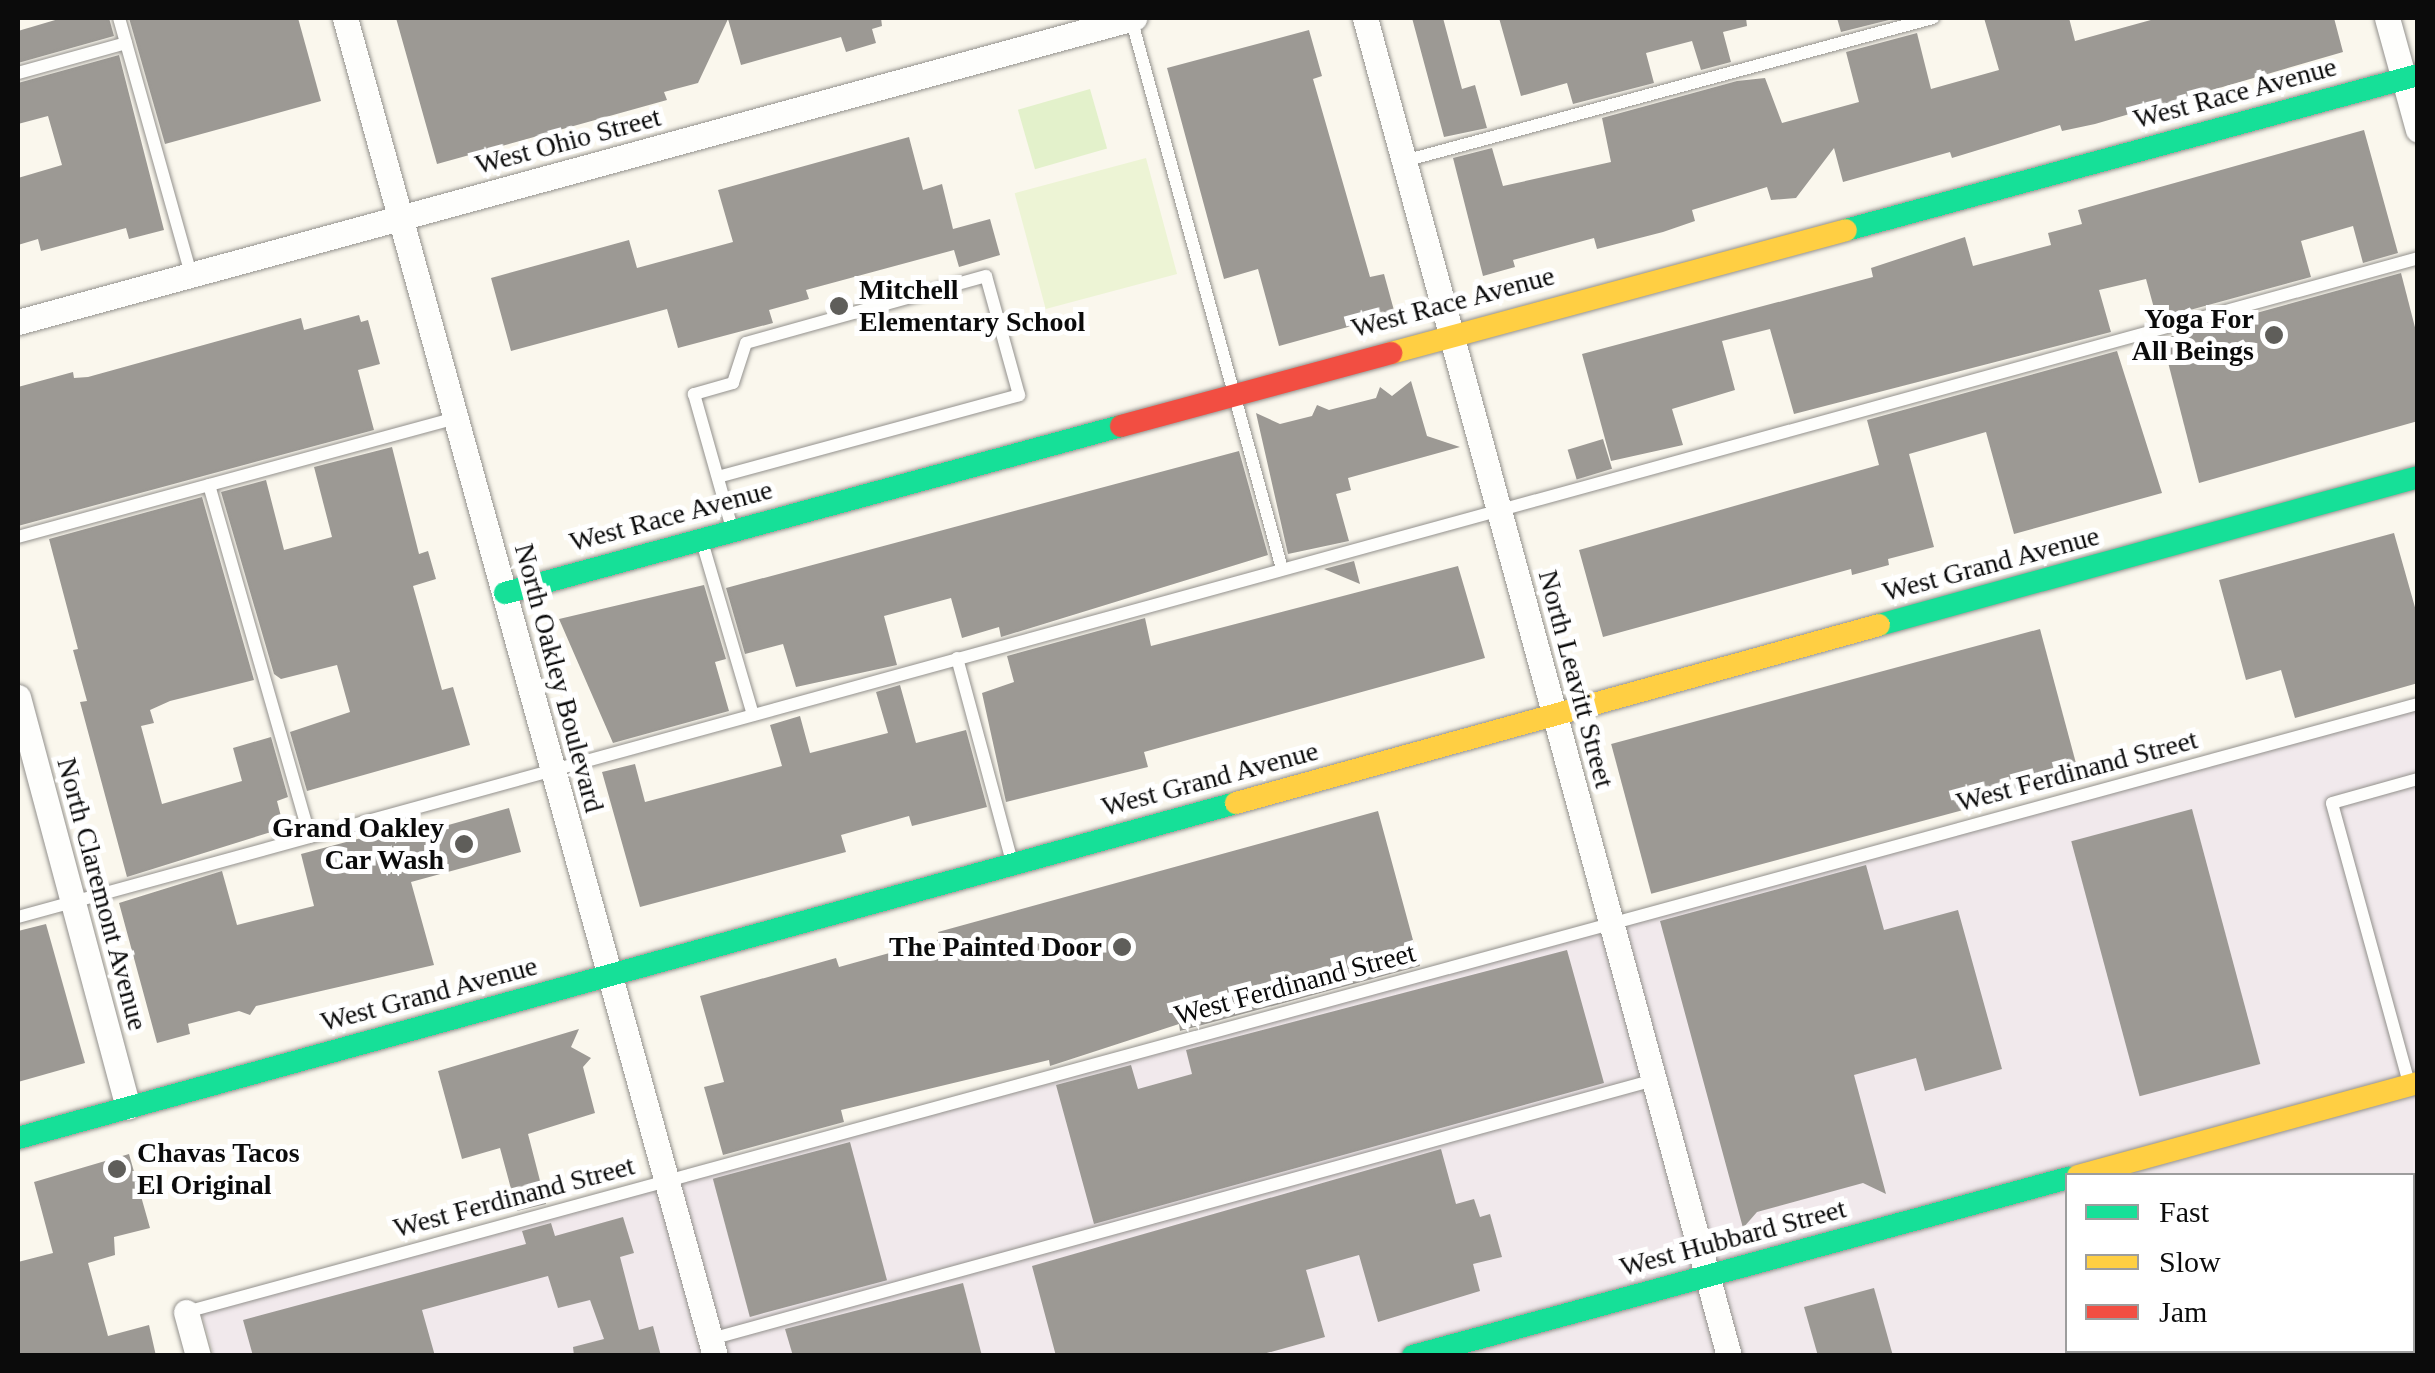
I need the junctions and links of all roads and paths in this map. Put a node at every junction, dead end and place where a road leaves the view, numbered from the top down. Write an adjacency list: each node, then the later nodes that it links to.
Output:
1 (118, 18): 7 (lane)
2 (345, 18): 12 (street, North Oakley Boulevard)
3 (1132, 18): 12 (street, West Ohio Street); 17 (lane)
4 (1365, 18): 11 (street, North Leavitt Street)
5 (1934, 18): 11 (lane)
6 (2386, 18): 9 (street)
7 (126, 43): 8 (lane); 14 (lane)
8 (18, 73)
9 (2410, 77): 10 (street); 16 (street, West Race Avenue)
10 (2418, 130)
11 (1404, 161): 16 (street, North Leavitt Street)
12 (401, 218): 14 (street, West Ohio Street); 18 (street, North Oakley Boulevard)
13 (2418, 258): 22 (lane)
14 (191, 275): 15 (street, West Ohio Street)
15 (18, 322)
16 (1450, 334): 17 (street, West Race Avenue); 22 (street, North Leavitt Street)
17 (1233, 393): 23 (street, West Race Avenue); 26 (lane)
18 (456, 418): 21 (lane); 27 (street, North Oakley Boulevard)
19 (718, 477): 19 (lane); 23 (lane)
20 (2418, 478): 32 (street, West Grand Avenue)
21 (210, 484): 24 (lane); 35 (lane)
22 (1499, 510): 26 (lane); 32 (street, North Leavitt Street)
23 (733, 530): 25 (street, West Race Avenue)
24 (18, 537)
25 (702, 539): 27 (street, West Race Avenue); 31 (lane)
26 (1282, 569): 28 (lane)
27 (505, 593): 33 (street, North Oakley Boulevard)
28 (957, 658): 31 (lane); 36 (lane)
29 (18, 697): 37 (street, North Claremont Avenue)
30 (2418, 704): 39 (lane, West Ferdinand Street)
31 (753, 715): 33 (lane)
32 (1555, 715): 36 (street, West Grand Avenue); 39 (street, North Leavitt Street)
33 (554, 770): 35 (lane); 40 (street, North Oakley Boulevard)
34 (2418, 779): 42 (lane)
35 (310, 836): 37 (lane)
36 (1012, 864): 40 (street, West Grand Avenue)
37 (73, 902): 38 (lane); 43 (street, North Claremont Avenue)
38 (18, 917)
39 (1612, 924): 41 (street, North Leavitt Street); 47 (lane, West Ferdinand Street)
40 (610, 975): 43 (street, West Grand Avenue); 47 (street, North Oakley Boulevard)
41 (1654, 1080): 48 (street, North Leavitt Street); 50 (lane)
42 (2414, 1084): 45 (street)
43 (128, 1107): 44 (street, West Grand Avenue)
44 (18, 1138)
45 (2089, 1173)
46 (2065, 1179): 48 (street, West Hubbard Street)
47 (667, 1181): 49 (lane, West Ferdinand Street); 50 (street, North Oakley Boulevard)
48 (1708, 1276): 52 (street, West Hubbard Street); 53 (street, North Leavitt Street)
49 (186, 1312): 51 (street)
50 (713, 1348)
51 (198, 1356)
52 (1414, 1356)
53 (1729, 1356)

